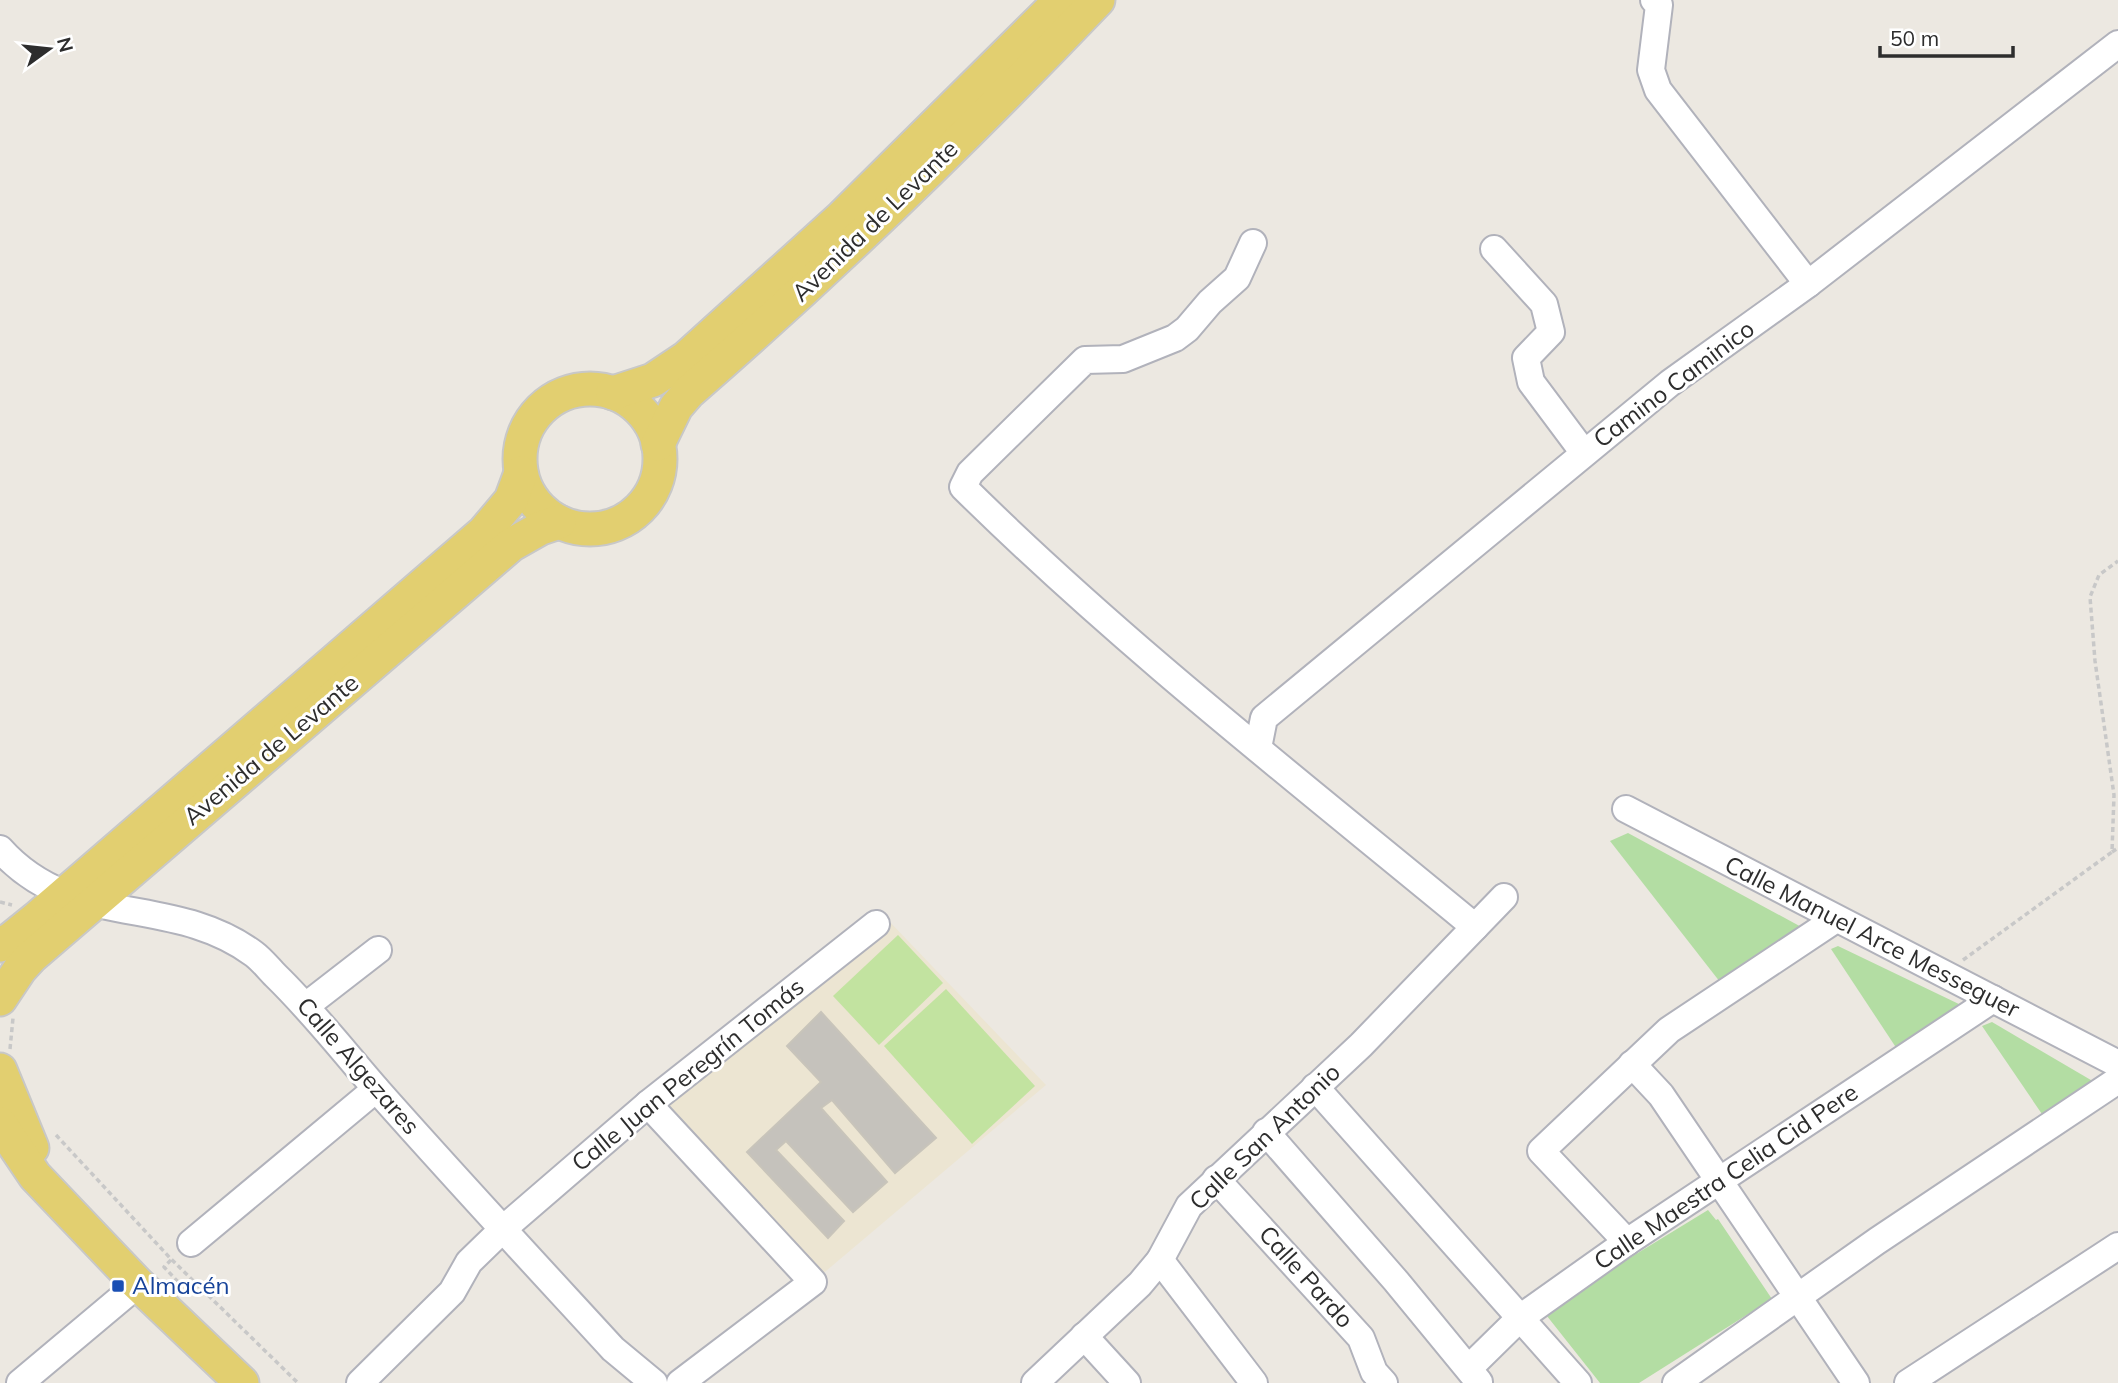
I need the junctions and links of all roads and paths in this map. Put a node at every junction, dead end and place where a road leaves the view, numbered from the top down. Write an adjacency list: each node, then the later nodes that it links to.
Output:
1 (1060, 0): 8 (main road, Avenida de Levante)
2 (1098, 0): 9 (main road, Avenida de Levante)
3 (1654, 0): 7 (street)
4 (2118, 44): 7 (street, Camino Caminico)
5 (1253, 243): 14 (street)
6 (1494, 248): 10 (street)
7 (1808, 284): 10 (street, Camino Caminico)
8 (613, 393): 9 (main road); 11 (main road)
9 (658, 444): 12 (main road)
10 (1584, 453): 14 (street, Camino Caminico)
11 (522, 473): 12 (main road); 20 (main road, Avenida de Levante)
12 (559, 522): 20 (main road, Avenida de Levante)
13 (2118, 561): 18 (path)
14 (1258, 748): 23 (street)
15 (1626, 809): 21 (street, Calle Manuel Arce Messeguer)
16 (2118, 848): 18 (path)
17 (0, 849): 20 (street, Calle Algezares)
18 (2112, 852): 26 (path)
19 (1504, 897): 23 (street, Calle San Antonio)
20 (77, 899): 24 (main road, Avenida de Levante); 27 (main road, Avenida de Levante); 29 (street, Calle Algezares)
21 (1836, 919): 26 (street, Calle Manuel Arce Messeguer); 30 (street)
22 (876, 925): 36 (street, Calle Juan Peregrín Tomás)
23 (1475, 927): 34 (street, Calle San Antonio)
24 (0, 945)
25 (378, 950): 29 (street)
26 (1941, 972): 28 (street, Calle Manuel Arce Messeguer)
27 (0, 999)
28 (1993, 999): 31 (street, Calle Manuel Arce Messeguer); 41 (street, Calle Maestra Celia Cid Pere)
29 (307, 1005): 35 (street, Calle Algezares)
30 (1632, 1064): 41 (street); 44 (street)
31 (2118, 1064)
32 (0, 1070): 42 (main road)
33 (2118, 1080): 49 (street)
34 (1315, 1087): 39 (street, Calle San Antonio); 50 (street)
35 (376, 1089): 43 (street, Calle Algezares); 45 (street)
36 (648, 1104): 43 (street, Calle Juan Peregrín Tomás); 58 (street)
37 (0, 1124): 42 (main road)
38 (49, 1129): 55 (path)
39 (1266, 1132): 40 (street, Calle San Antonio); 52 (street)
40 (1216, 1179): 47 (street, Calle San Antonio); 62 (street, Calle Pardo)
41 (1719, 1181): 44 (street, Calle Maestra Celia Cid Pere); 49 (street)
42 (54, 1194): 48 (main road)
43 (503, 1229): 56 (street, Calle Juan Peregrín Tomás); 57 (street, Calle Algezares)
44 (1628, 1242): 50 (street, Calle Maestra Celia Cid Pere)
45 (191, 1243)
46 (2118, 1246): 66 (street)
47 (1160, 1260): 51 (street, Calle San Antonio); 61 (street)
48 (138, 1284): 53 (street); 54 (main road)
49 (1797, 1297): 64 (street); 65 (street)
50 (1520, 1318): 52 (street, Calle Maestra Celia Cid Pere); 63 (street)
51 (1084, 1336): 59 (street, Calle San Antonio); 60 (street)
52 (1474, 1376)
53 (20, 1383)
54 (242, 1383)
55 (298, 1383)
56 (360, 1383)
57 (653, 1383)
58 (680, 1383)
59 (1035, 1383)
60 (1127, 1383)
61 (1254, 1383)
62 (1384, 1383)
63 (1578, 1383)
64 (1676, 1383)
65 (1856, 1383)
66 (1908, 1383)

